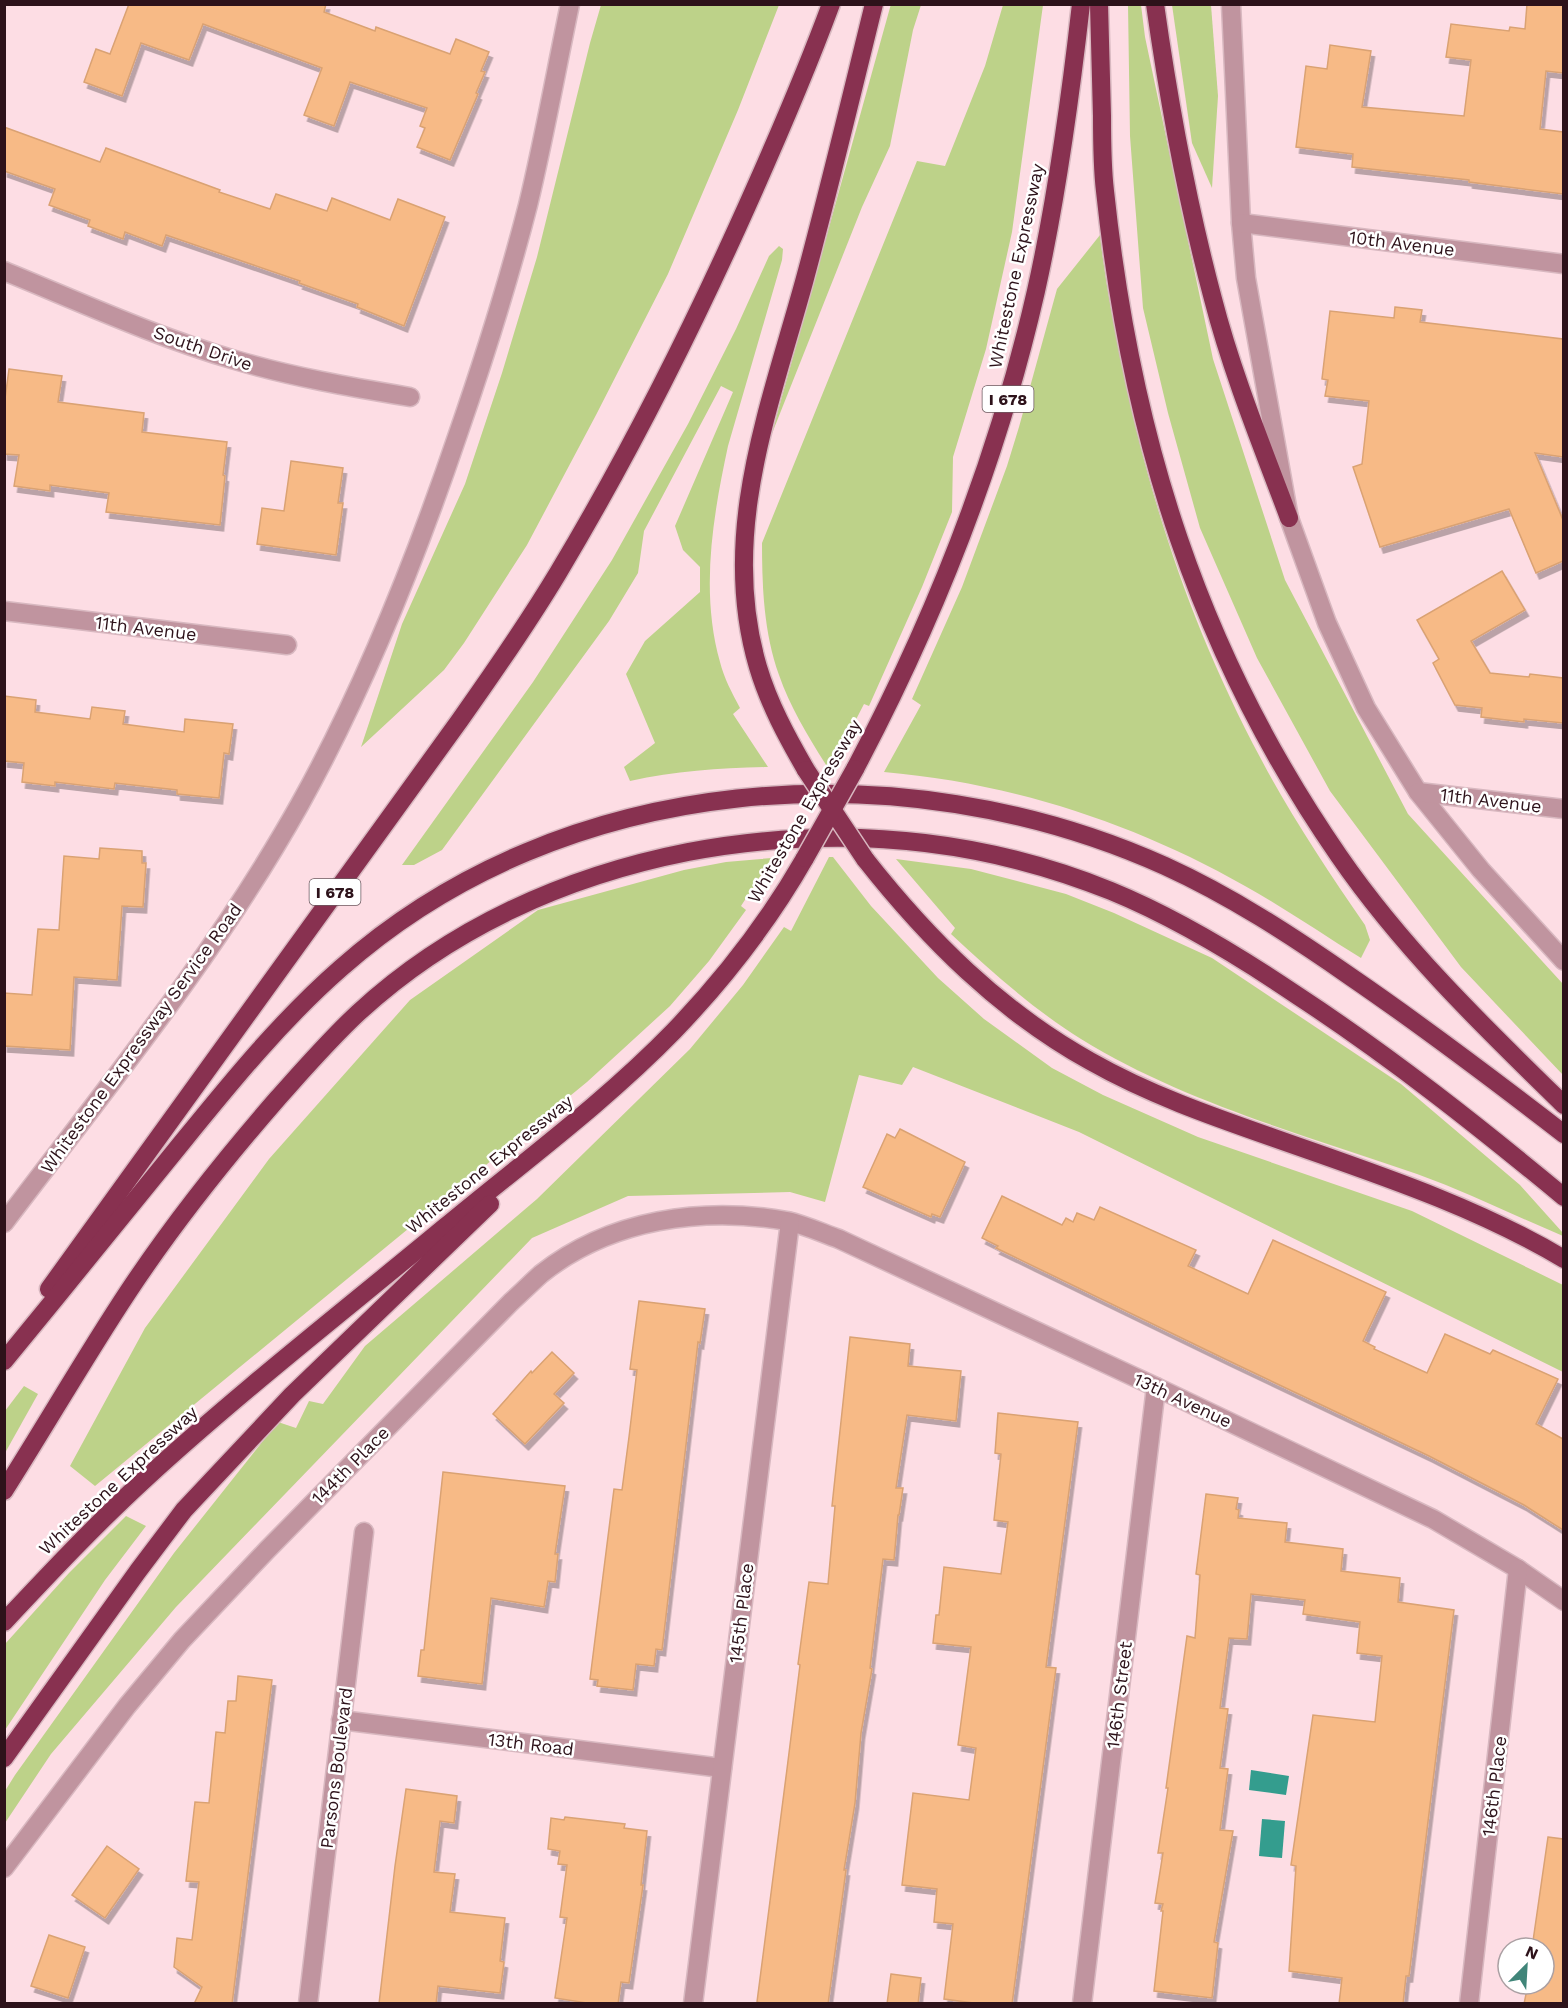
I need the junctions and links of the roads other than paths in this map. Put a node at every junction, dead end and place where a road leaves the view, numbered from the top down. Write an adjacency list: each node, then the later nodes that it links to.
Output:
1 (570, 4): 23 (street, Whitestone Expressway Service Road)
2 (831, 4): 25 (highway, I 678)
3 (874, 4): 24 (highway, bridge)
4 (1081, 4): 19 (highway, Whitestone Expressway / I 678, bridge)
5 (1099, 4): 18 (highway)
6 (1155, 4): 12 (highway)
7 (1231, 4): 8 (street)
8 (1241, 223): 9 (street, 10th Avenue); 12 (street)
9 (1563, 264)
10 (4, 271): 11 (street, South Drive)
11 (410, 397)
12 (1289, 518): 15 (street)
13 (4, 611): 14 (street, 11th Avenue)
14 (287, 645)
15 (1418, 792): 16 (street, 11th Avenue); 17 (street)
16 (1563, 809)
17 (1563, 961)
18 (1563, 1105)
19 (586, 1112): 32 (highway, Whitestone Expressway / I 678); 34 (highway)
20 (1563, 1134): 26 (highway)
21 (1563, 1197): 28 (highway)
22 (790, 1222): 27 (street, 13th Avenue); 35 (street, 145th Place); 36 (street, 144th Place)
23 (4, 1223)
24 (1563, 1258)
25 (4, 1350)
26 (4, 1361)
27 (1156, 1387): 30 (street, 13th Avenue); 39 (street, 146th Street)
28 (4, 1491)
29 (364, 1532): 33 (street, Parsons Boulevard)
30 (1518, 1569): 31 (street, 13th Avenue); 40 (street, 146th Place)
31 (1563, 1601)
32 (4, 1622)
33 (341, 1719): 35 (street, 13th Road); 37 (street, Parsons Boulevard)
34 (4, 1758)
35 (722, 1768): 38 (street, 145th Place)
36 (4, 1868)
37 (308, 2004)
38 (693, 2004)
39 (1082, 2004)
40 (1469, 2004)

